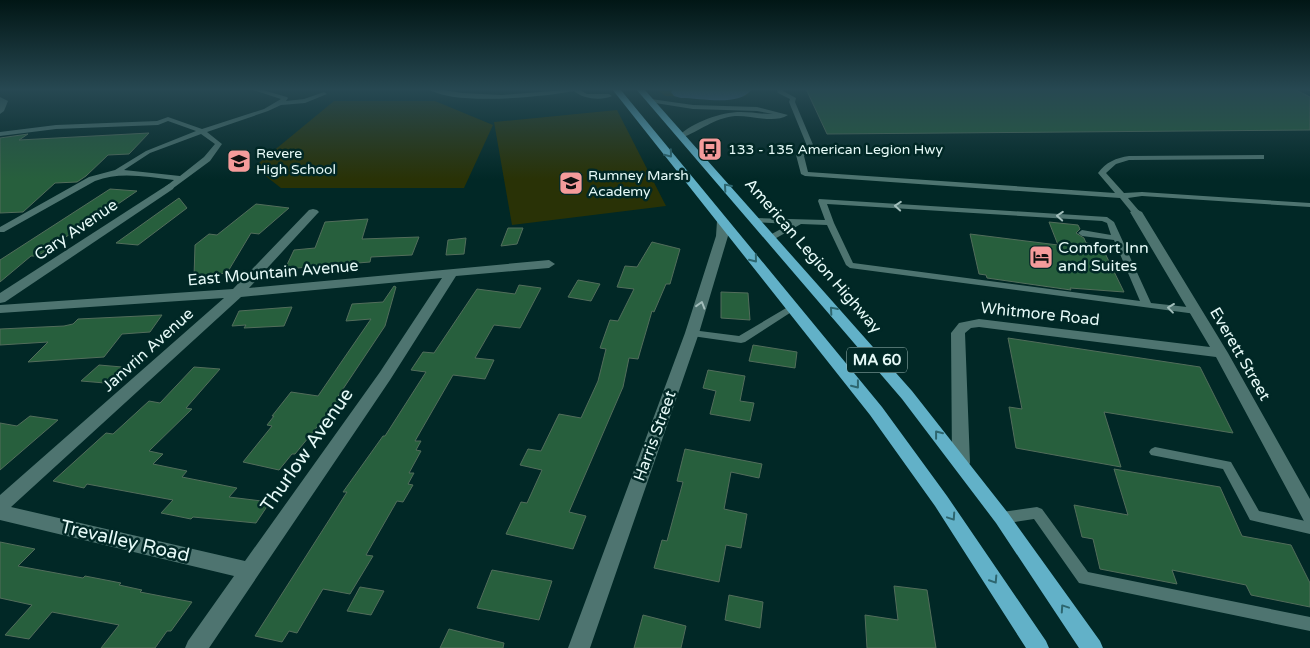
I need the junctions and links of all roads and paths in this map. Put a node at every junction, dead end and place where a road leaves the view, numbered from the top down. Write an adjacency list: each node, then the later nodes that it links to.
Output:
1 (167, 119): 9 (lane)
2 (169, 119): 8 (lane)
3 (240, 119): 8 (lane)
4 (636, 119): 20 (highway, MA 60, one-way to 20)
5 (667, 119): 10 (highway, American Legion Highway / MA 60)
6 (711, 119): 10 (lane)
7 (799, 119): 15 (lane)
8 (202, 131): 12 (lane); 13 (lane)
9 (0, 134)
10 (681, 136): 19 (highway, American Legion Highway / MA 60, one-way to 10)
11 (1261, 157): 15 (lane)
12 (117, 172): 13 (lane); 23 (lane)
13 (181, 178): 14 (lane)
14 (170, 186): 30 (street, Cary Avenue)
15 (1122, 196): 16 (lane); 18 (lane)
16 (1310, 204)
17 (313, 212): 29 (street, Janvrin Avenue)
18 (1136, 212): 34 (street, Everett Street)
19 (755, 220): 21 (lane); 25 (highway, American Legion Highway / MA 60)
20 (723, 221): 32 (highway, MA 60, one-way to 32); 35 (street, Harris Street, one-way to 20)
21 (798, 223): 22 (lane); 25 (lane)
22 (830, 223): 26 (lane, one-way to 22); 31 (lane)
23 (1, 230)
24 (1082, 233): 26 (lane)
25 (771, 238): 38 (highway, American Legion Highway / MA 60, one-way to 25)
26 (1117, 238): 31 (lane)
27 (549, 264): 28 (street, East Mountain Avenue)
28 (451, 274): 29 (street, East Mountain Avenue); 44 (street, Thurlow Avenue)
29 (237, 293): 33 (street, East Mountain Avenue); 39 (street, Janvrin Avenue)
30 (0, 299)
31 (1147, 306): 34 (lane, one-way to 31)
32 (793, 307): 35 (lane); 48 (highway, MA 60, one-way to 48)
33 (0, 309)
34 (1196, 311): 36 (street, Everett Street)
35 (692, 333): 47 (street, Harris Street)
36 (1221, 353): 38 (street, Whitmore Road); 41 (street, Everett Street)
37 (1155, 452): 43 (lane)
38 (961, 463): 42 (highway, American Legion Highway / MA 60)
39 (0, 506)
40 (0, 512): 44 (street, Trevalley Road)
41 (1310, 516)
42 (1002, 518): 45 (lane); 49 (highway, American Legion Highway / MA 60, one-way to 42)
43 (1310, 528)
44 (250, 571): 46 (street, Thurlow Avenue)
45 (1310, 624)
46 (196, 648)
47 (580, 648)
48 (1038, 648)
49 (1092, 648)

